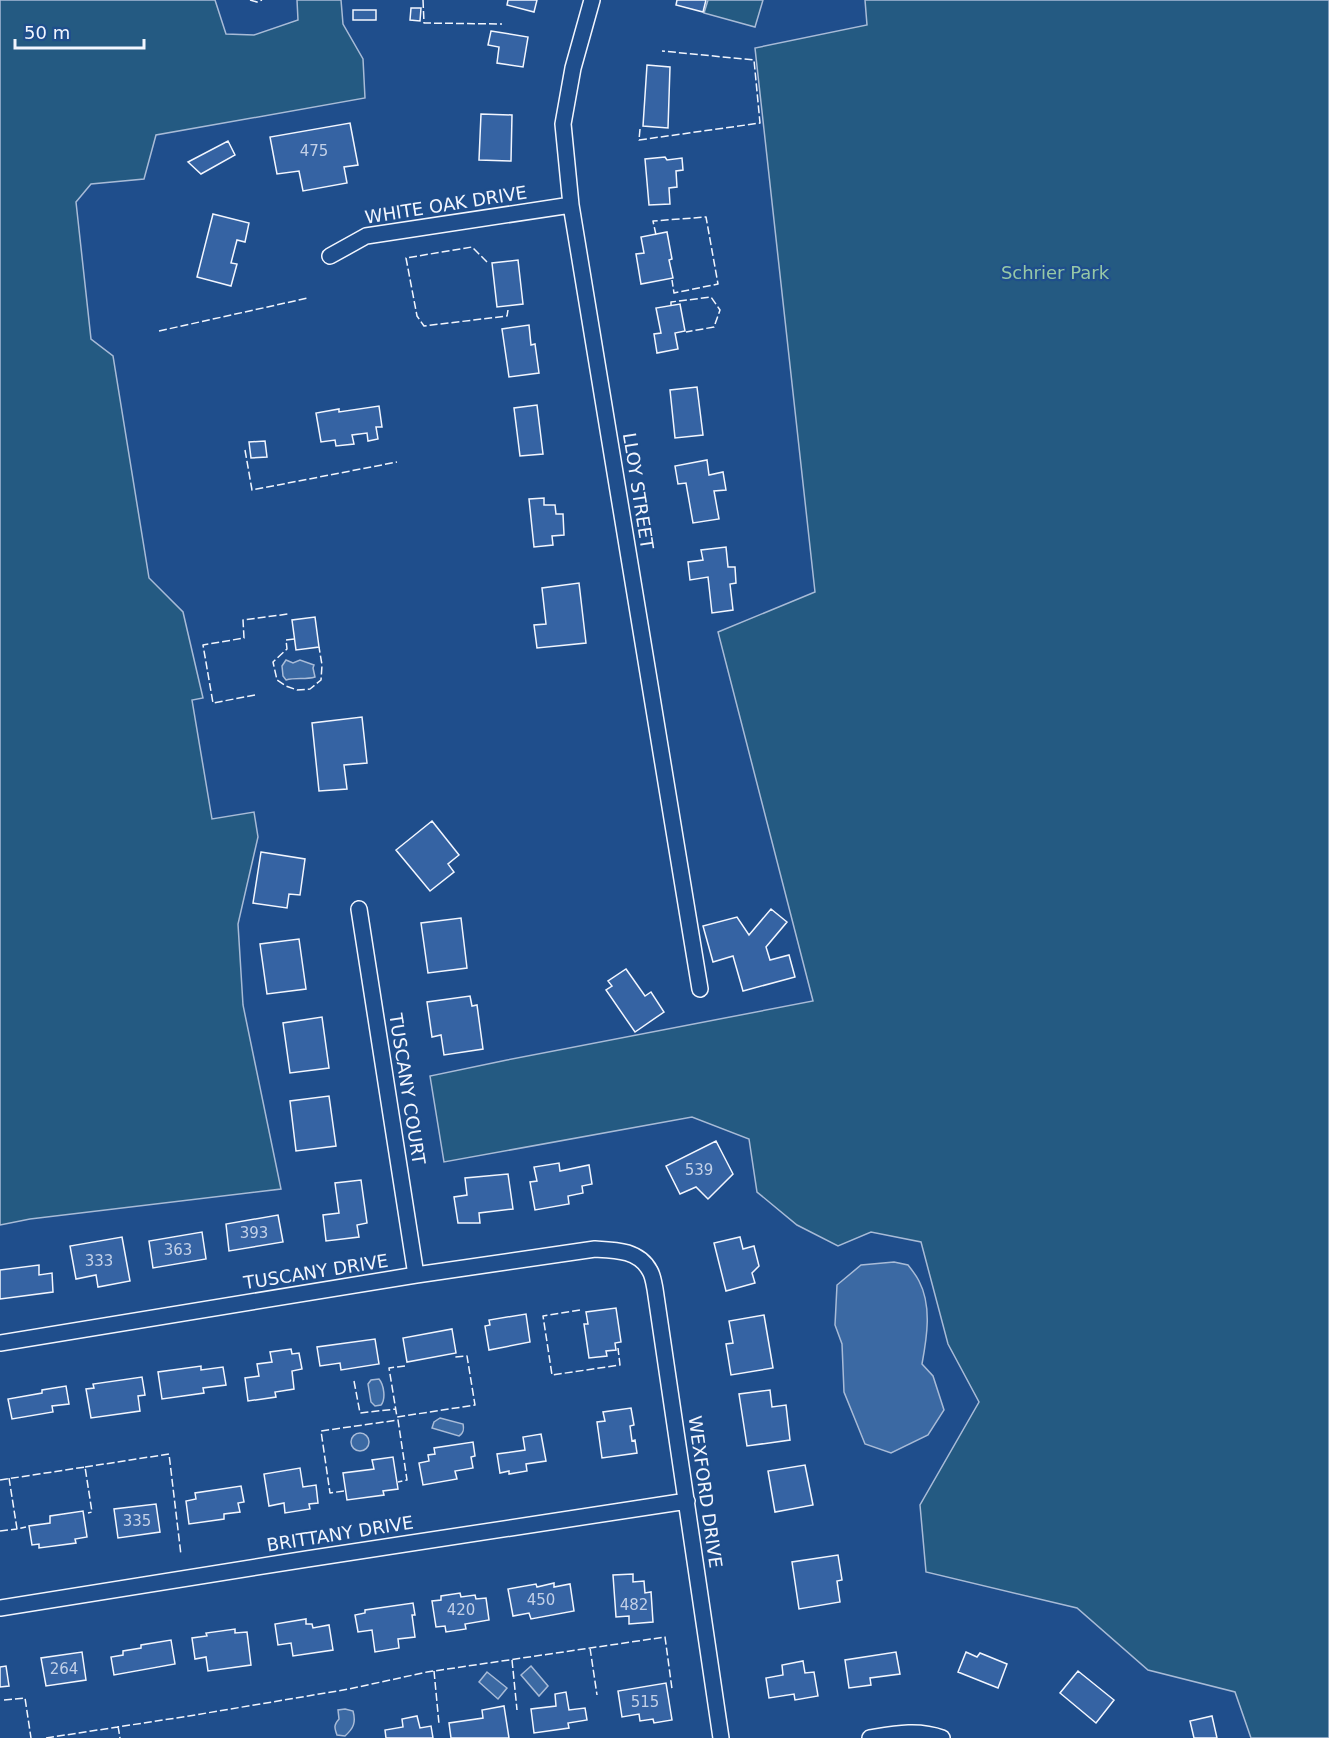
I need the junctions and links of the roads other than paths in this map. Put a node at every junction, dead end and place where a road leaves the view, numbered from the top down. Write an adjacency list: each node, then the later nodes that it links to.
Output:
1 (592, 0): 2 (street, LLOY STREET)
2 (571, 205): 3 (street, WHITE OAK DRIVE); 5 (street, LLOY STREET)
3 (330, 256)
4 (359, 909): 7 (street, TUSCANY COURT)
5 (700, 989)
6 (637, 1257): 7 (street, TUSCANY DRIVE); 9 (street, WEXFORD DRIVE)
7 (417, 1275): 8 (street, TUSCANY DRIVE)
8 (0, 1343)
9 (687, 1501): 10 (street, BRITTANY DRIVE); 11 (street, WEXFORD DRIVE)
10 (0, 1608)
11 (721, 1738)
12 (870, 1738): 13 (street)
13 (942, 1738)

